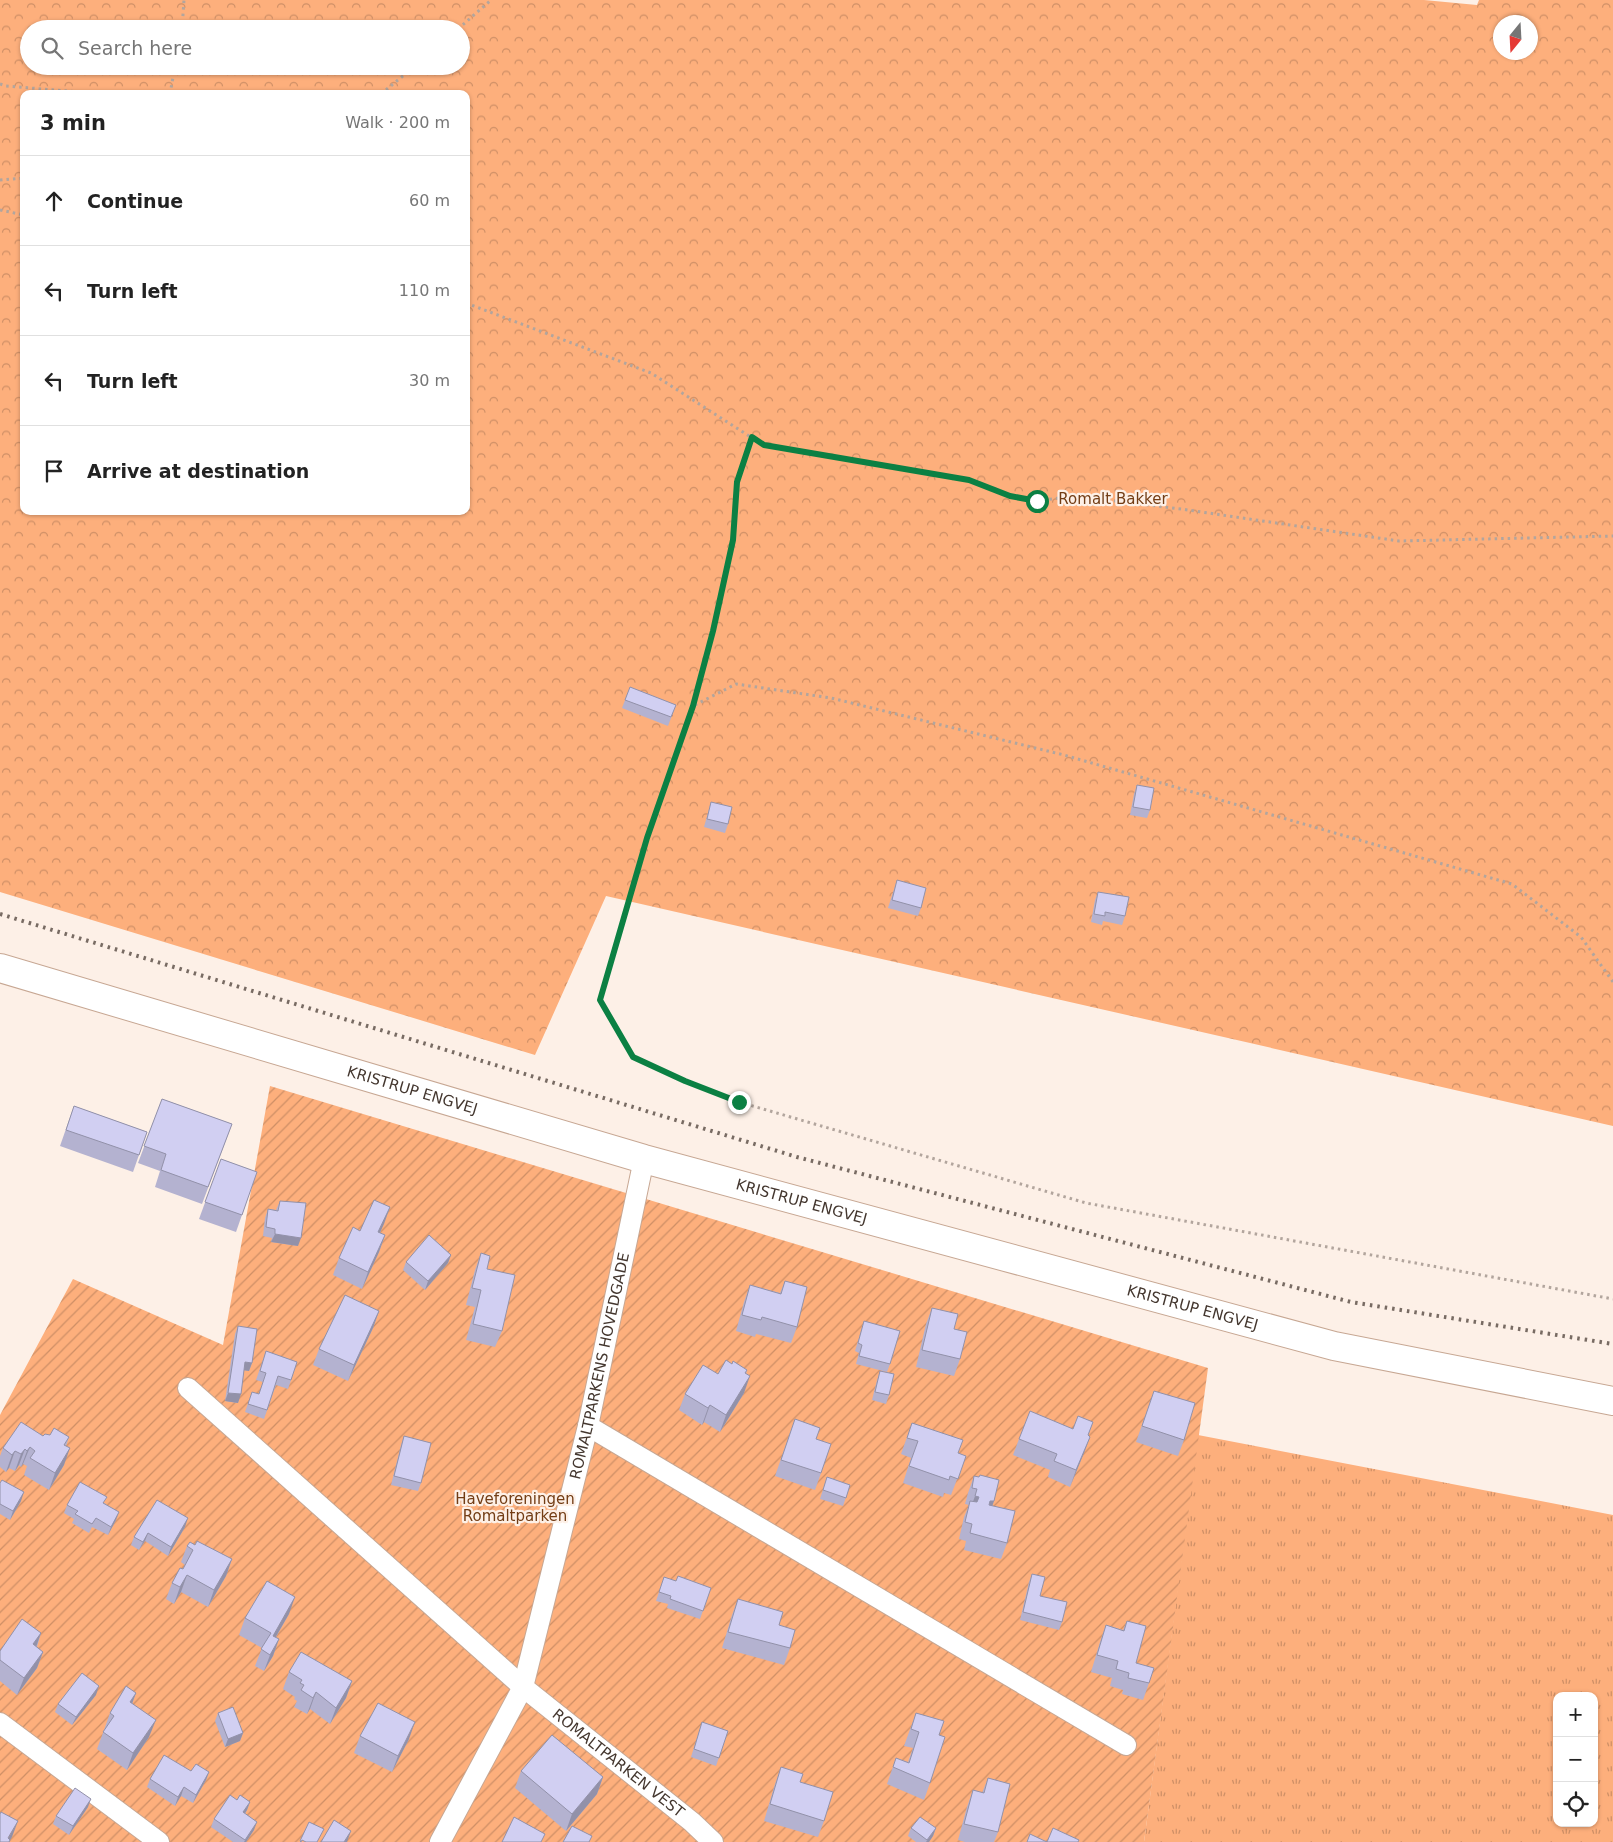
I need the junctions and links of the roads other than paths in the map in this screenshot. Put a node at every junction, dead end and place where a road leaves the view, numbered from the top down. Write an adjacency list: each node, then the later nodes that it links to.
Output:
1 (0, 968): 2 (street, KRISTRUP ENGVEJ)
2 (644, 1159): 4 (street, KRISTRUP ENGVEJ); 5 (lane, ROMALTPARKENS HOVEDGADE)
3 (188, 1388): 6 (lane)
4 (1613, 1401)
5 (588, 1426): 6 (lane, ROMALTPARKENS HOVEDGADE); 8 (lane)
6 (523, 1687): 10 (lane, ROMALTPARKENS HOVEDGADE); 11 (lane, ROMALTPARKEN VEST)
7 (0, 1723): 9 (lane)
8 (1126, 1745)
9 (160, 1842)
10 (440, 1842)
11 (713, 1842)

